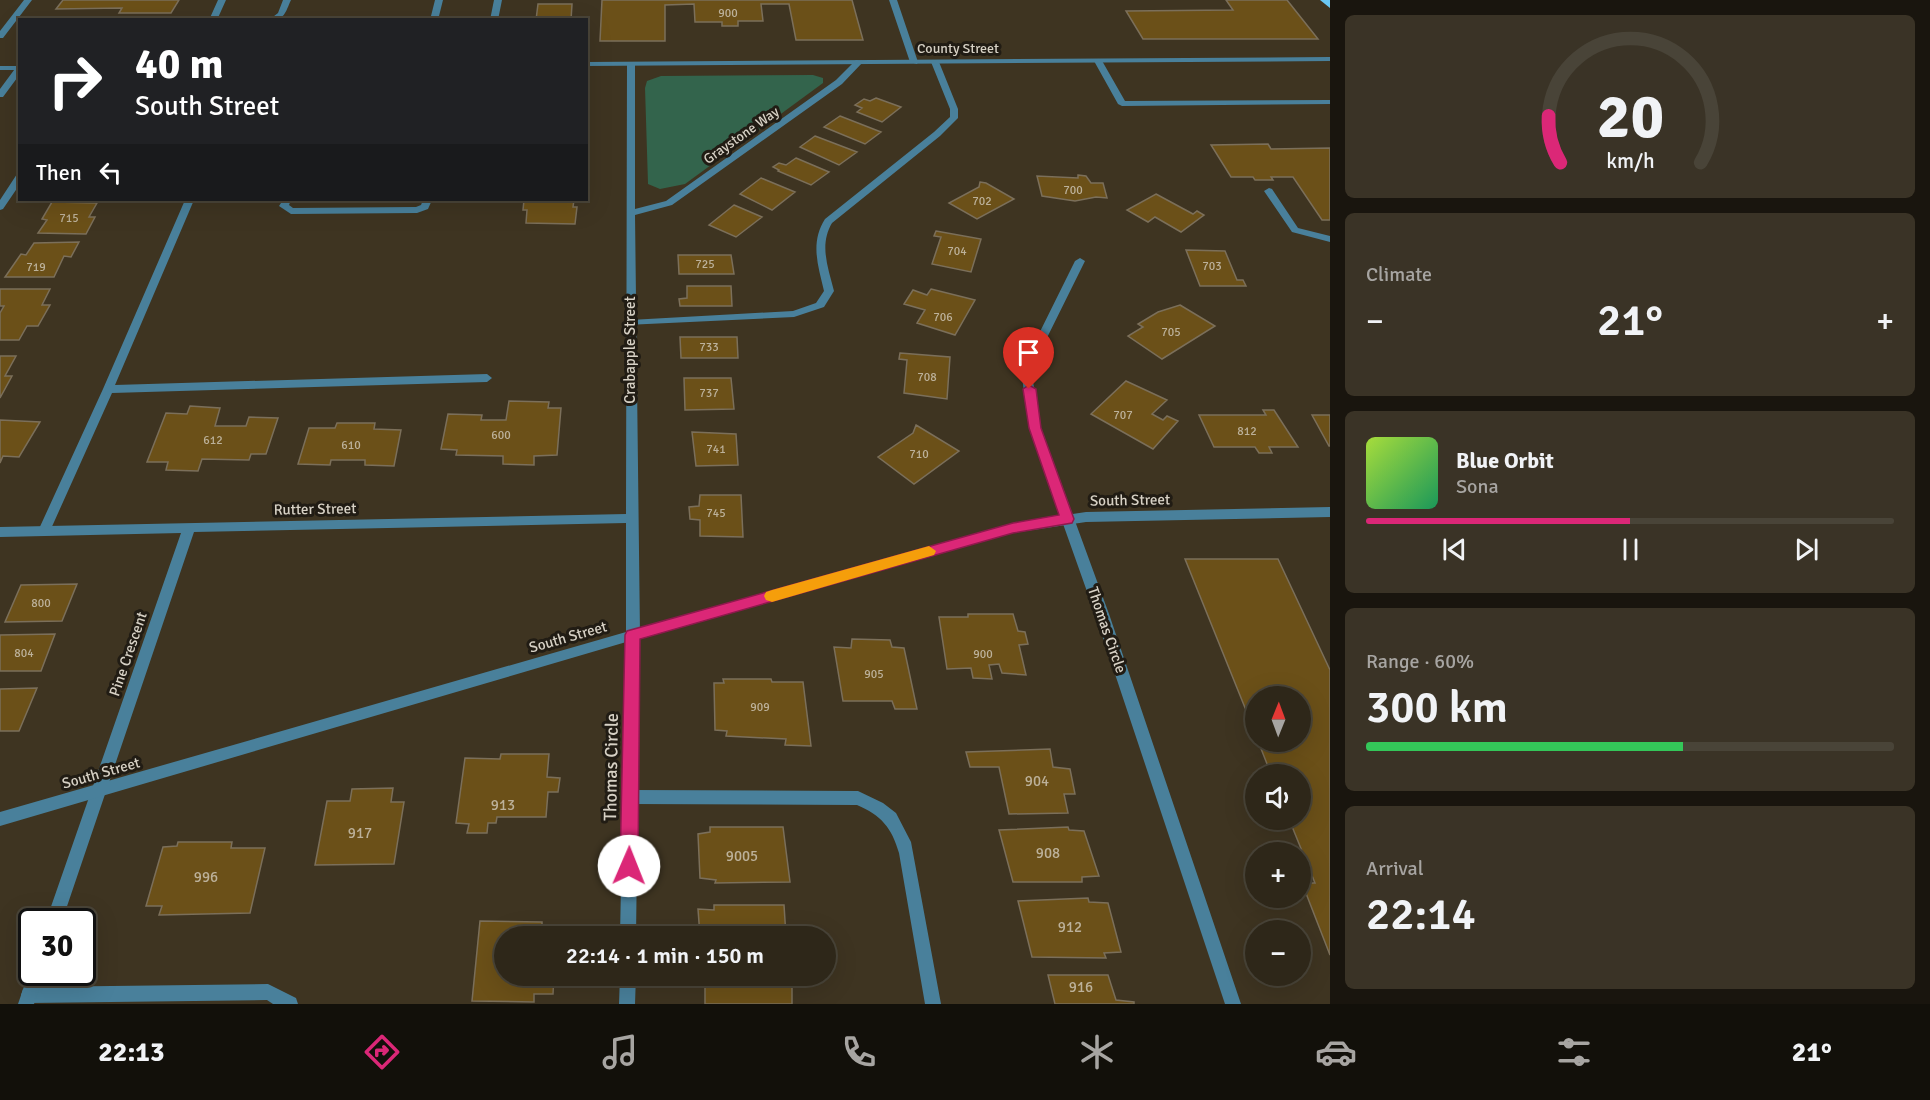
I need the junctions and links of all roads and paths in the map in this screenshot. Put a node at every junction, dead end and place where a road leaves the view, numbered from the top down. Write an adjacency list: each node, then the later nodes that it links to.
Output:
1 (28, 0): 13 (street)
2 (222, 0): 9 (street)
3 (287, 0): 10 (street)
4 (439, 0): 11 (street)
5 (498, 0): 12 (street)
6 (893, 0): 17 (street)
7 (1325, 0): 8 (main road)
8 (1330, 5)
9 (214, 18)
10 (275, 18)
11 (434, 18)
12 (494, 18)
13 (0, 36)
14 (1330, 58): 15 (street, County Street)
15 (1098, 61): 18 (street, County Street); 25 (street)
16 (859, 62): 17 (street, County Street); 20 (street, County Street); 32 (street, Graystone Way)
17 (914, 62): 18 (street, County Street)
18 (935, 62): 35 (street)
19 (588, 64): 20 (street, County Street)
20 (631, 64): 32 (street, Crabapple Street)
21 (0, 68): 22 (street)
22 (18, 68)
23 (18, 71): 24 (street)
24 (0, 95)
25 (1330, 102)
26 (18, 179): 31 (street)
27 (1269, 191): 33 (street)
28 (189, 201): 37 (street)
29 (286, 201): 30 (street)
30 (428, 201)
31 (0, 207)
32 (630, 213): 35 (street, Crabapple Street)
33 (1330, 239)
34 (1080, 261): 40 (street, Thomas Circle)
35 (630, 322): 39 (street, Crabapple Street)
36 (487, 378): 37 (street)
37 (108, 389): 42 (street)
38 (1330, 512): 40 (street, South Street)
39 (631, 518): 41 (street, Rutter Street); 44 (street, Crabapple Street)
40 (1067, 519): 44 (street, South Street); 55 (street, Thomas Circle)
41 (189, 528): 42 (street, Rutter Street); 45 (street, Pine Crescent)
42 (44, 531): 43 (street, Rutter Street)
43 (0, 532)
44 (633, 635): 45 (street, South Street); 46 (street, Thomas Circle)
45 (99, 790): 47 (street, South Street); 48 (street)
46 (630, 797): 49 (street, Thomas Circle); 54 (street)
47 (0, 819)
48 (58, 908)
49 (628, 926)
50 (628, 986): 53 (street)
51 (27, 999): 52 (street)
52 (290, 1004)
53 (627, 1004)
54 (933, 1004)
55 (1233, 1004)

